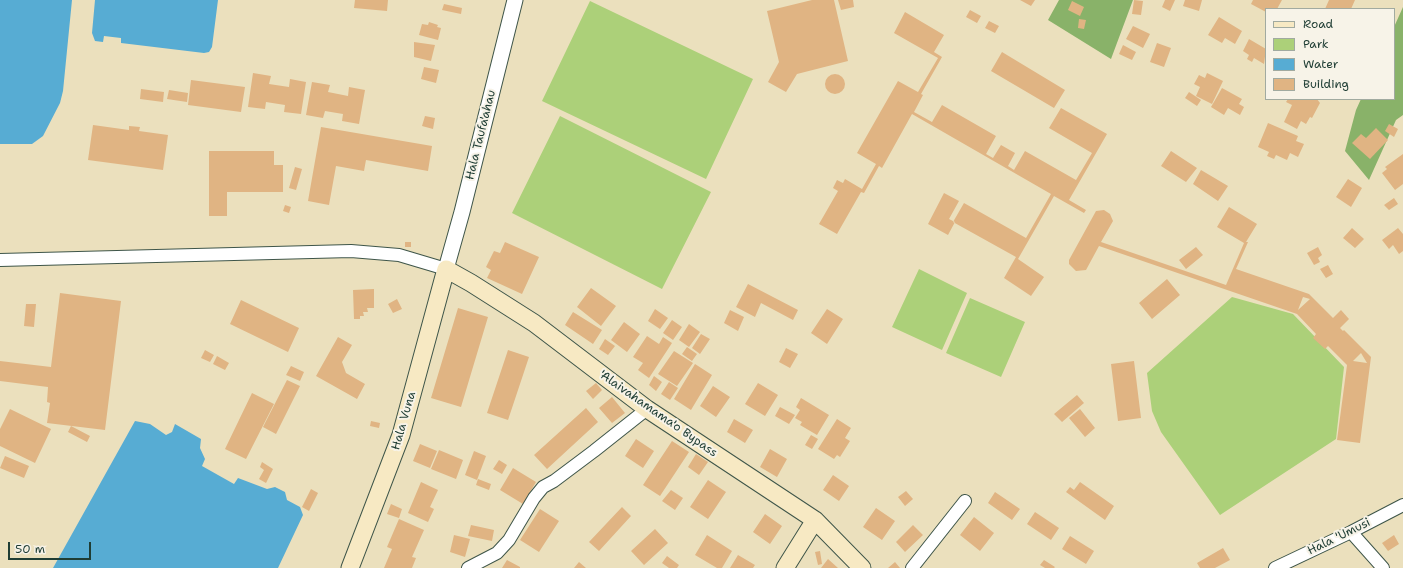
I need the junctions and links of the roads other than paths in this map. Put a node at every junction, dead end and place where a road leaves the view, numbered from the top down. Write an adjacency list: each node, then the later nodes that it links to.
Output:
1 (515, 0): 3 (street, Hala Taufa'ahau)
2 (0, 260): 3 (street)
3 (446, 269): 4 (main road, 'Alaivahamama'o Bypass); 9 (main road, Hala Vuna)
4 (647, 409): 7 (main road, 'Alaivahamama'o Bypass); 10 (street)
5 (965, 501): 13 (street)
6 (1403, 505): 8 (street, Hala 'Umusi)
7 (815, 520): 11 (main road); 12 (main road, 'Alaivahamama'o Bypass)
8 (1351, 532): 14 (street, Hala 'Umusi); 15 (street)
9 (350, 568)
10 (468, 568)
11 (785, 568)
12 (862, 568)
13 (912, 568)
14 (1275, 568)
15 (1383, 568)

